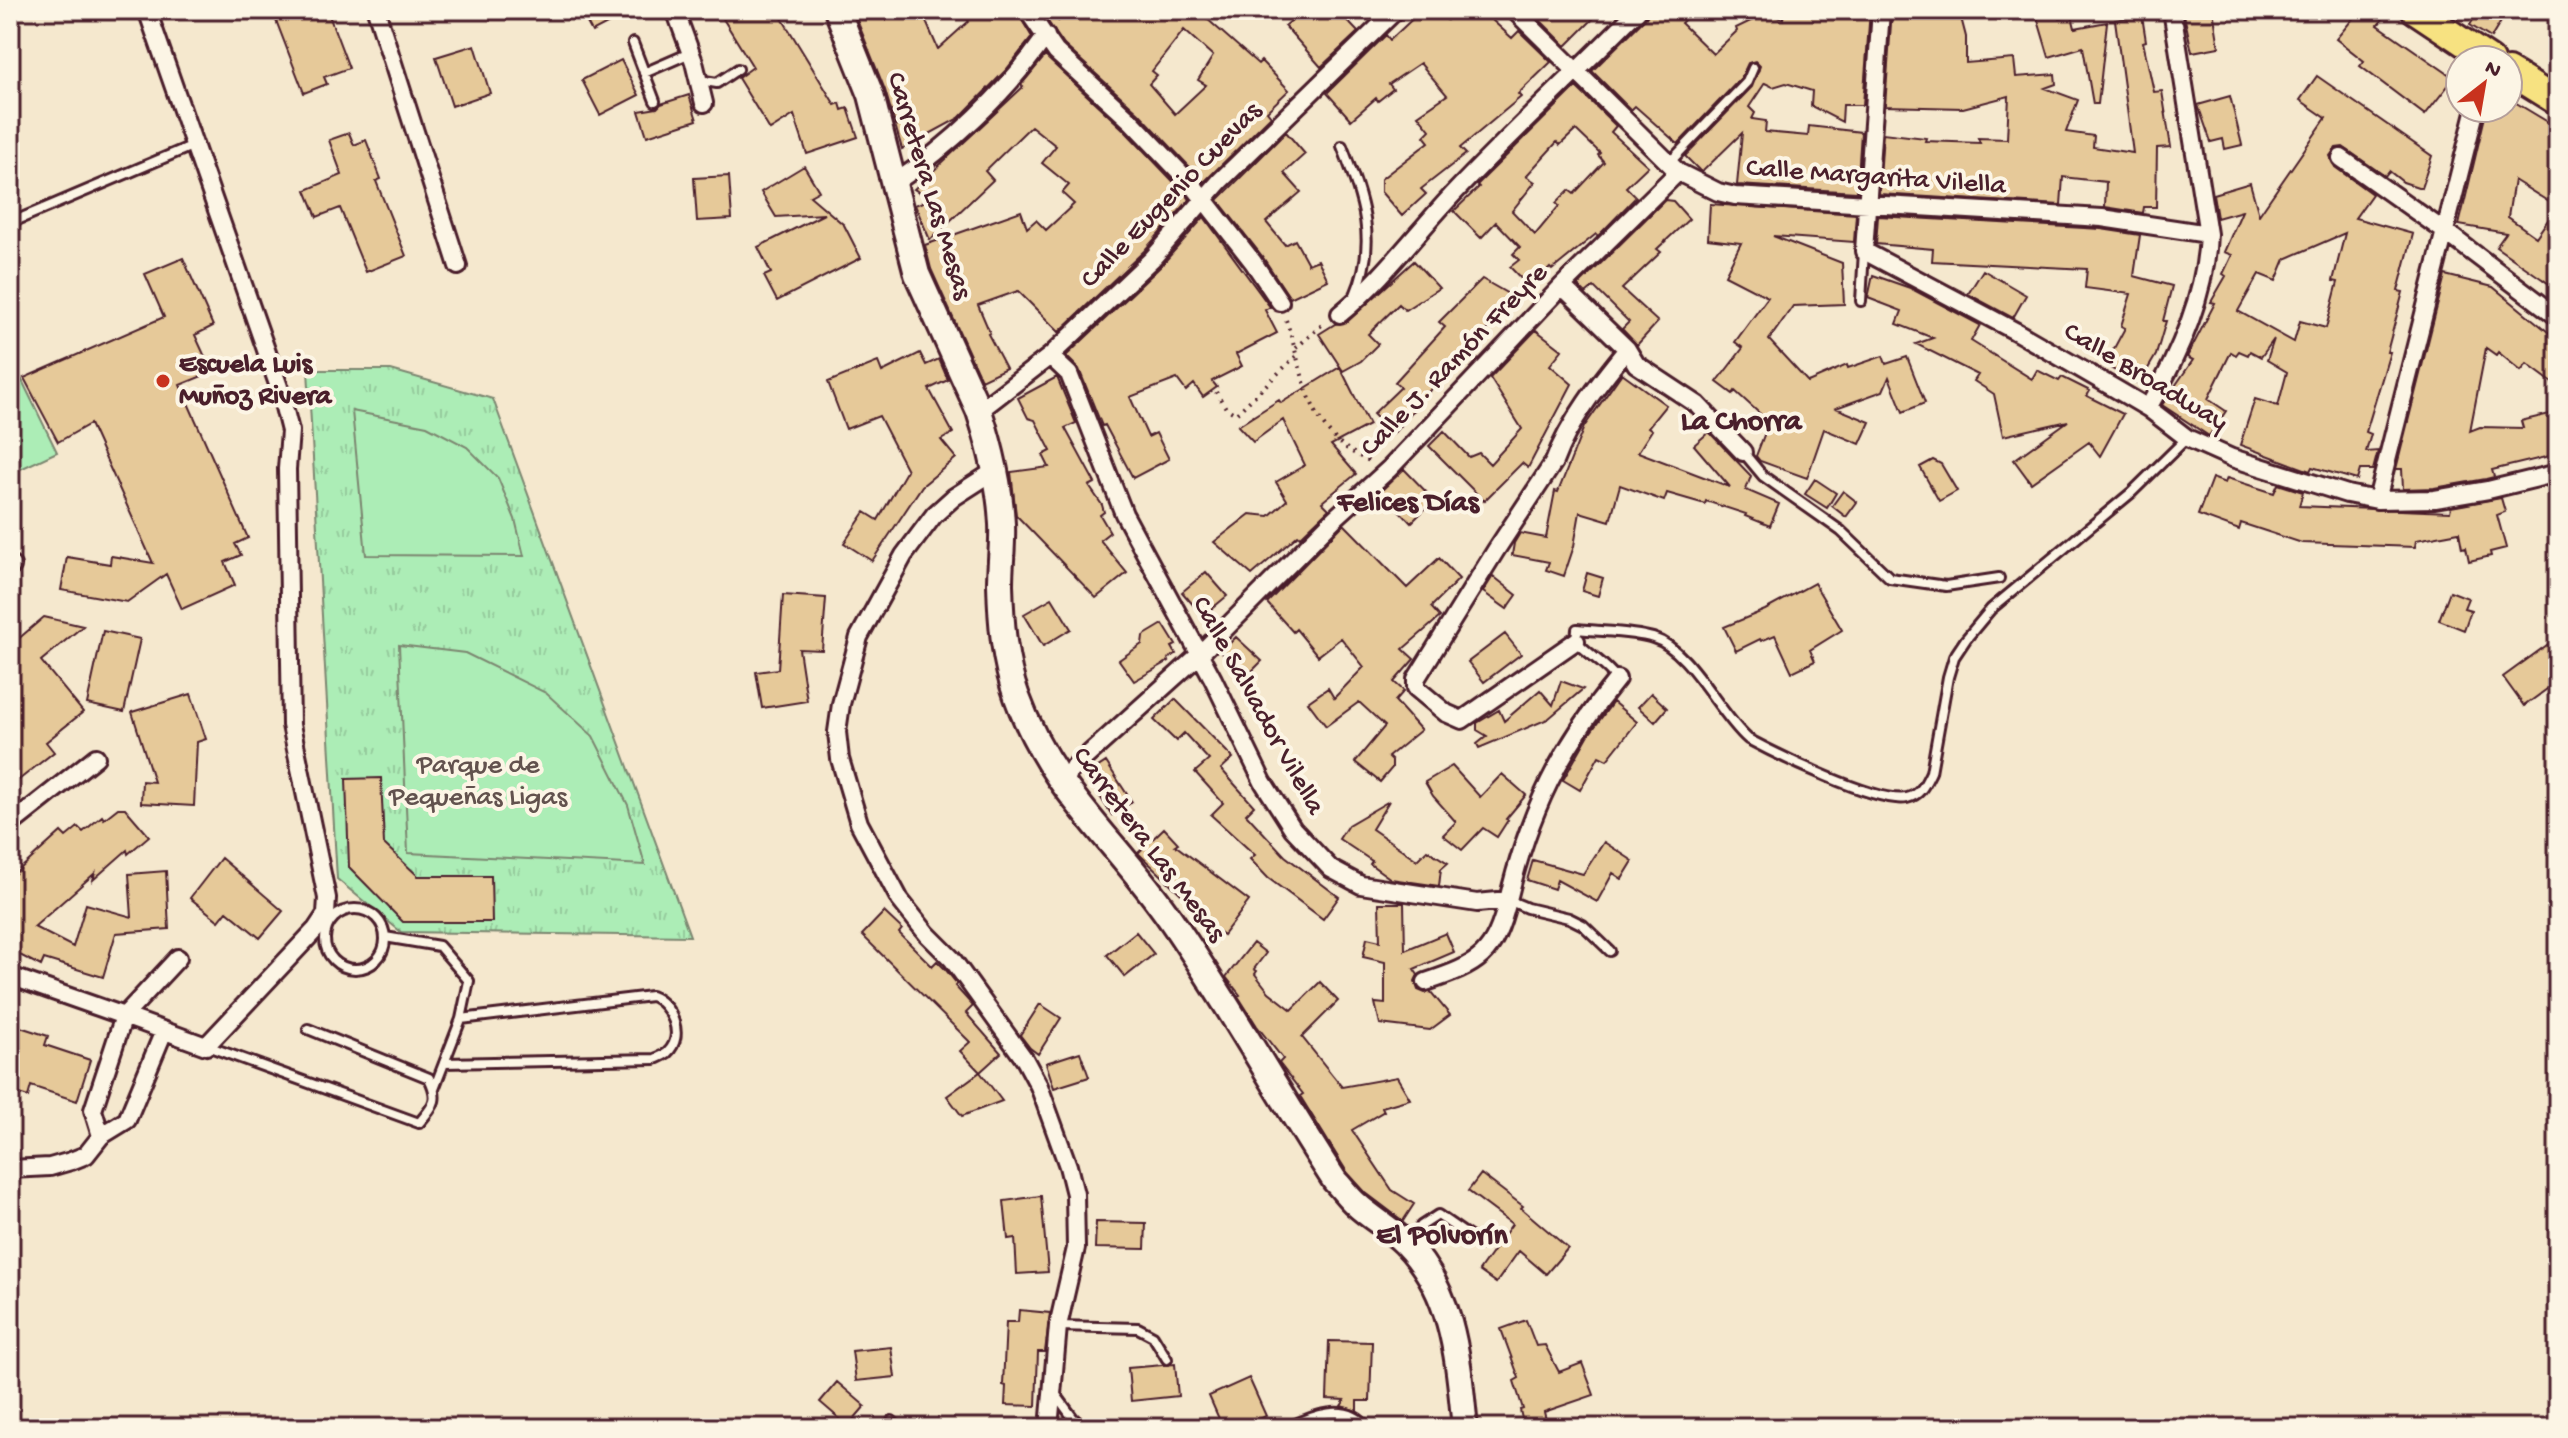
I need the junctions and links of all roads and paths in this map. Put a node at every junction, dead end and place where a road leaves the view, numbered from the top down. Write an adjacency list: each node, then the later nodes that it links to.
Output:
1 (147, 10): 26 (street)
2 (376, 10): 37 (street)
3 (675, 10): 15 (street)
4 (837, 10): 30 (street, Carretera Las Mesas)
5 (1027, 10): 12 (street)
6 (1396, 10): 31 (street, Calle Eugenio Cuevas)
7 (1514, 10): 18 (street, Calle Margarita Vilella)
8 (1638, 10): 18 (street)
9 (1881, 10): 32 (street)
10 (2172, 10): 35 (street)
11 (2415, 10): 14 (main road)
12 (1046, 36): 30 (street); 31 (street)
13 (633, 43): 19 (lane)
14 (2466, 44)
15 (691, 53): 19 (lane); 20 (street)
16 (1753, 68): 29 (lane)
17 (738, 69): 20 (lane)
18 (1578, 72): 29 (street, Calle Margarita Vilella); 41 (street)
19 (644, 73): 22 (lane)
20 (698, 80): 24 (street)
21 (2524, 81): 23 (main road)
22 (655, 101)
23 (2558, 102)
24 (704, 103)
25 (2472, 124): 34 (street)
26 (194, 145): 33 (lane); 64 (street)
27 (1342, 146): 41 (lane)
28 (2341, 158): 34 (street)
29 (1674, 167): 32 (street, Calle Margarita Vilella); 38 (street, Calle J. Ramón Freyre)
30 (893, 184): 49 (street, Carretera Las Mesas)
31 (1205, 201): 40 (street); 46 (street, Calle Eugenio Cuevas)
32 (1868, 204): 35 (street, Calle Margarita Vilella); 36 (street)
33 (10, 223)
34 (2447, 233): 42 (street); 55 (street)
35 (2208, 234): 48 (street)
36 (1864, 251): 39 (lane); 48 (street, Calle Broadway)
37 (458, 266)
38 (1562, 286): 44 (street); 52 (street, Calle J. Ramón Freyre)
39 (1861, 301)
40 (1280, 302): 43 (path)
41 (1344, 310): 43 (path)
42 (2558, 317)
43 (1296, 348): 45 (path)
44 (1627, 349): 51 (street); 57 (street)
45 (1297, 355): 47 (path); 52 (path)
46 (1050, 356): 49 (street, Calle Eugenio Cuevas); 58 (street, Calle Salvador Vilella)
47 (1216, 392)
48 (2148, 408): 50 (street, Calle Broadway)
49 (979, 411): 53 (street, Carretera Las Mesas)
50 (2187, 438): 55 (street, Calle Broadway); 57 (lane)
51 (1743, 452): 56 (lane)
52 (1389, 469): 58 (street, Calle J. Ramón Freyre)
53 (996, 470): 61 (street, Carretera Las Mesas); 81 (street)
54 (2558, 473): 55 (street, Calle Broadway)
55 (2377, 500)
56 (1999, 578)
57 (1577, 635): 59 (lane)
58 (1199, 655): 61 (street, Calle J. Ramón Freyre); 63 (street, Calle Salvador Vilella)
59 (1617, 679): 63 (street)
60 (96, 757): 62 (street)
61 (1059, 781): 80 (street, Carretera Las Mesas)
62 (10, 825)
63 (1508, 900): 66 (lane); 69 (street)
64 (330, 916): 65 (lane); 65 (lane); 74 (street)
65 (385, 937): 71 (lane)
66 (1610, 951)
67 (178, 958): 70 (street)
68 (10, 976): 70 (street)
69 (1426, 982)
70 (124, 1016): 73 (street); 77 (street)
71 (461, 1019): 75 (lane); 75 (lane)
72 (308, 1029): 76 (lane)
73 (164, 1031): 74 (street); 77 (street)
74 (206, 1046): 76 (lane)
75 (444, 1063): 76 (lane)
76 (434, 1089)
77 (101, 1136): 78 (street)
78 (10, 1169)
79 (1480, 1244): 80 (lane)
80 (1418, 1258): 88 (street, Carretera Las Mesas)
81 (1058, 1326): 82 (lane); 83 (street)
82 (1167, 1359)
83 (1054, 1392): 84 (street); 85 (lane)
84 (1049, 1428)
85 (1084, 1428)
86 (1287, 1428): 87 (lane)
87 (1367, 1428)
88 (1465, 1428)

